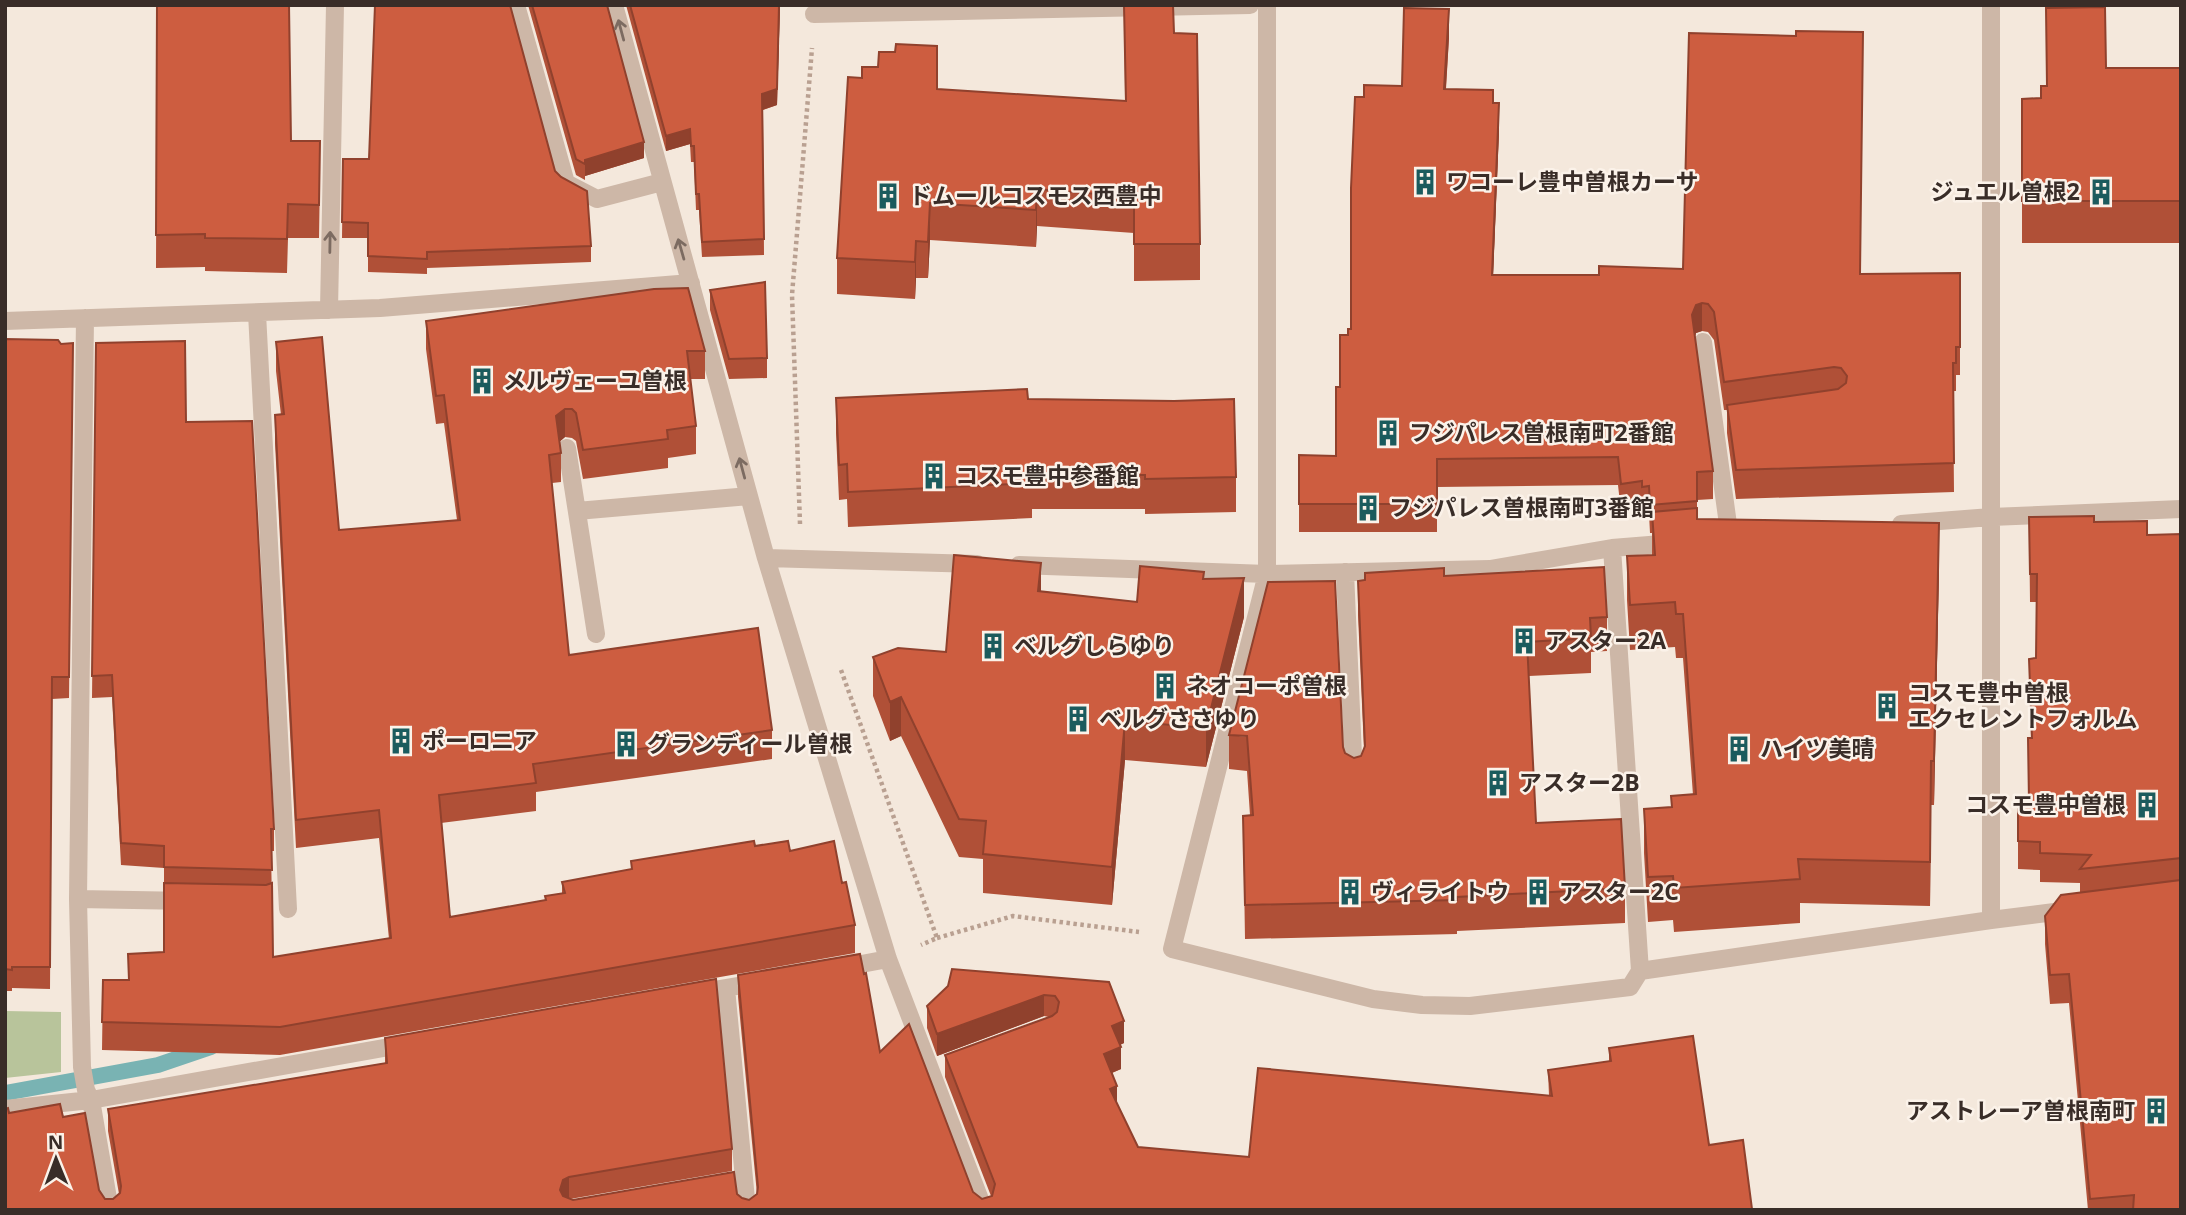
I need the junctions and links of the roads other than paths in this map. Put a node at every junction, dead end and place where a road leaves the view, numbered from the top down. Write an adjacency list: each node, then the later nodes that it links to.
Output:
1 (335, 5): 10 (street, one-way to 1)
2 (516, 5): 8 (street)
3 (614, 5): 8 (street, one-way to 3)
4 (1250, 5): 7 (street)
5 (1267, 5): 26 (street)
6 (1991, 5): 19 (street)
7 (814, 15)
8 (662, 182): 9 (street, one-way to 8)
9 (691, 283): 10 (street); 16 (street, one-way to 9)
10 (329, 310): 11 (street)
11 (257, 313): 12 (street); 32 (street)
12 (85, 318): 13 (street); 29 (street)
13 (5, 321)
14 (1703, 342): 21 (street)
15 (567, 448): 18 (street)
16 (749, 496): 18 (street); 24 (street)
17 (2181, 509): 19 (street)
18 (577, 511): 27 (street)
19 (1991, 517): 20 (street); 33 (street)
20 (1881, 526)
21 (1730, 538)
22 (1690, 542): 23 (street)
23 (1612, 548): 25 (street); 36 (street)
24 (766, 558): 26 (street); 34 (street)
25 (1345, 572): 26 (street); 28 (street)
26 (1267, 574): 36 (street)
27 (596, 634)
28 (1354, 781)
29 (78, 899): 30 (street); 41 (street)
30 (212, 901)
31 (2086, 908): 33 (street)
32 (288, 909)
33 (1991, 920): 36 (street)
34 (888, 959): 35 (street); 45 (street)
35 (821, 971)
36 (1640, 971)
37 (780, 978): 38 (street)
38 (726, 988): 39 (street); 44 (street)
39 (685, 995)
40 (429, 1040): 41 (street)
41 (88, 1095): 42 (street); 43 (street)
42 (5, 1109)
43 (110, 1210)
44 (747, 1210)
45 (985, 1210)

